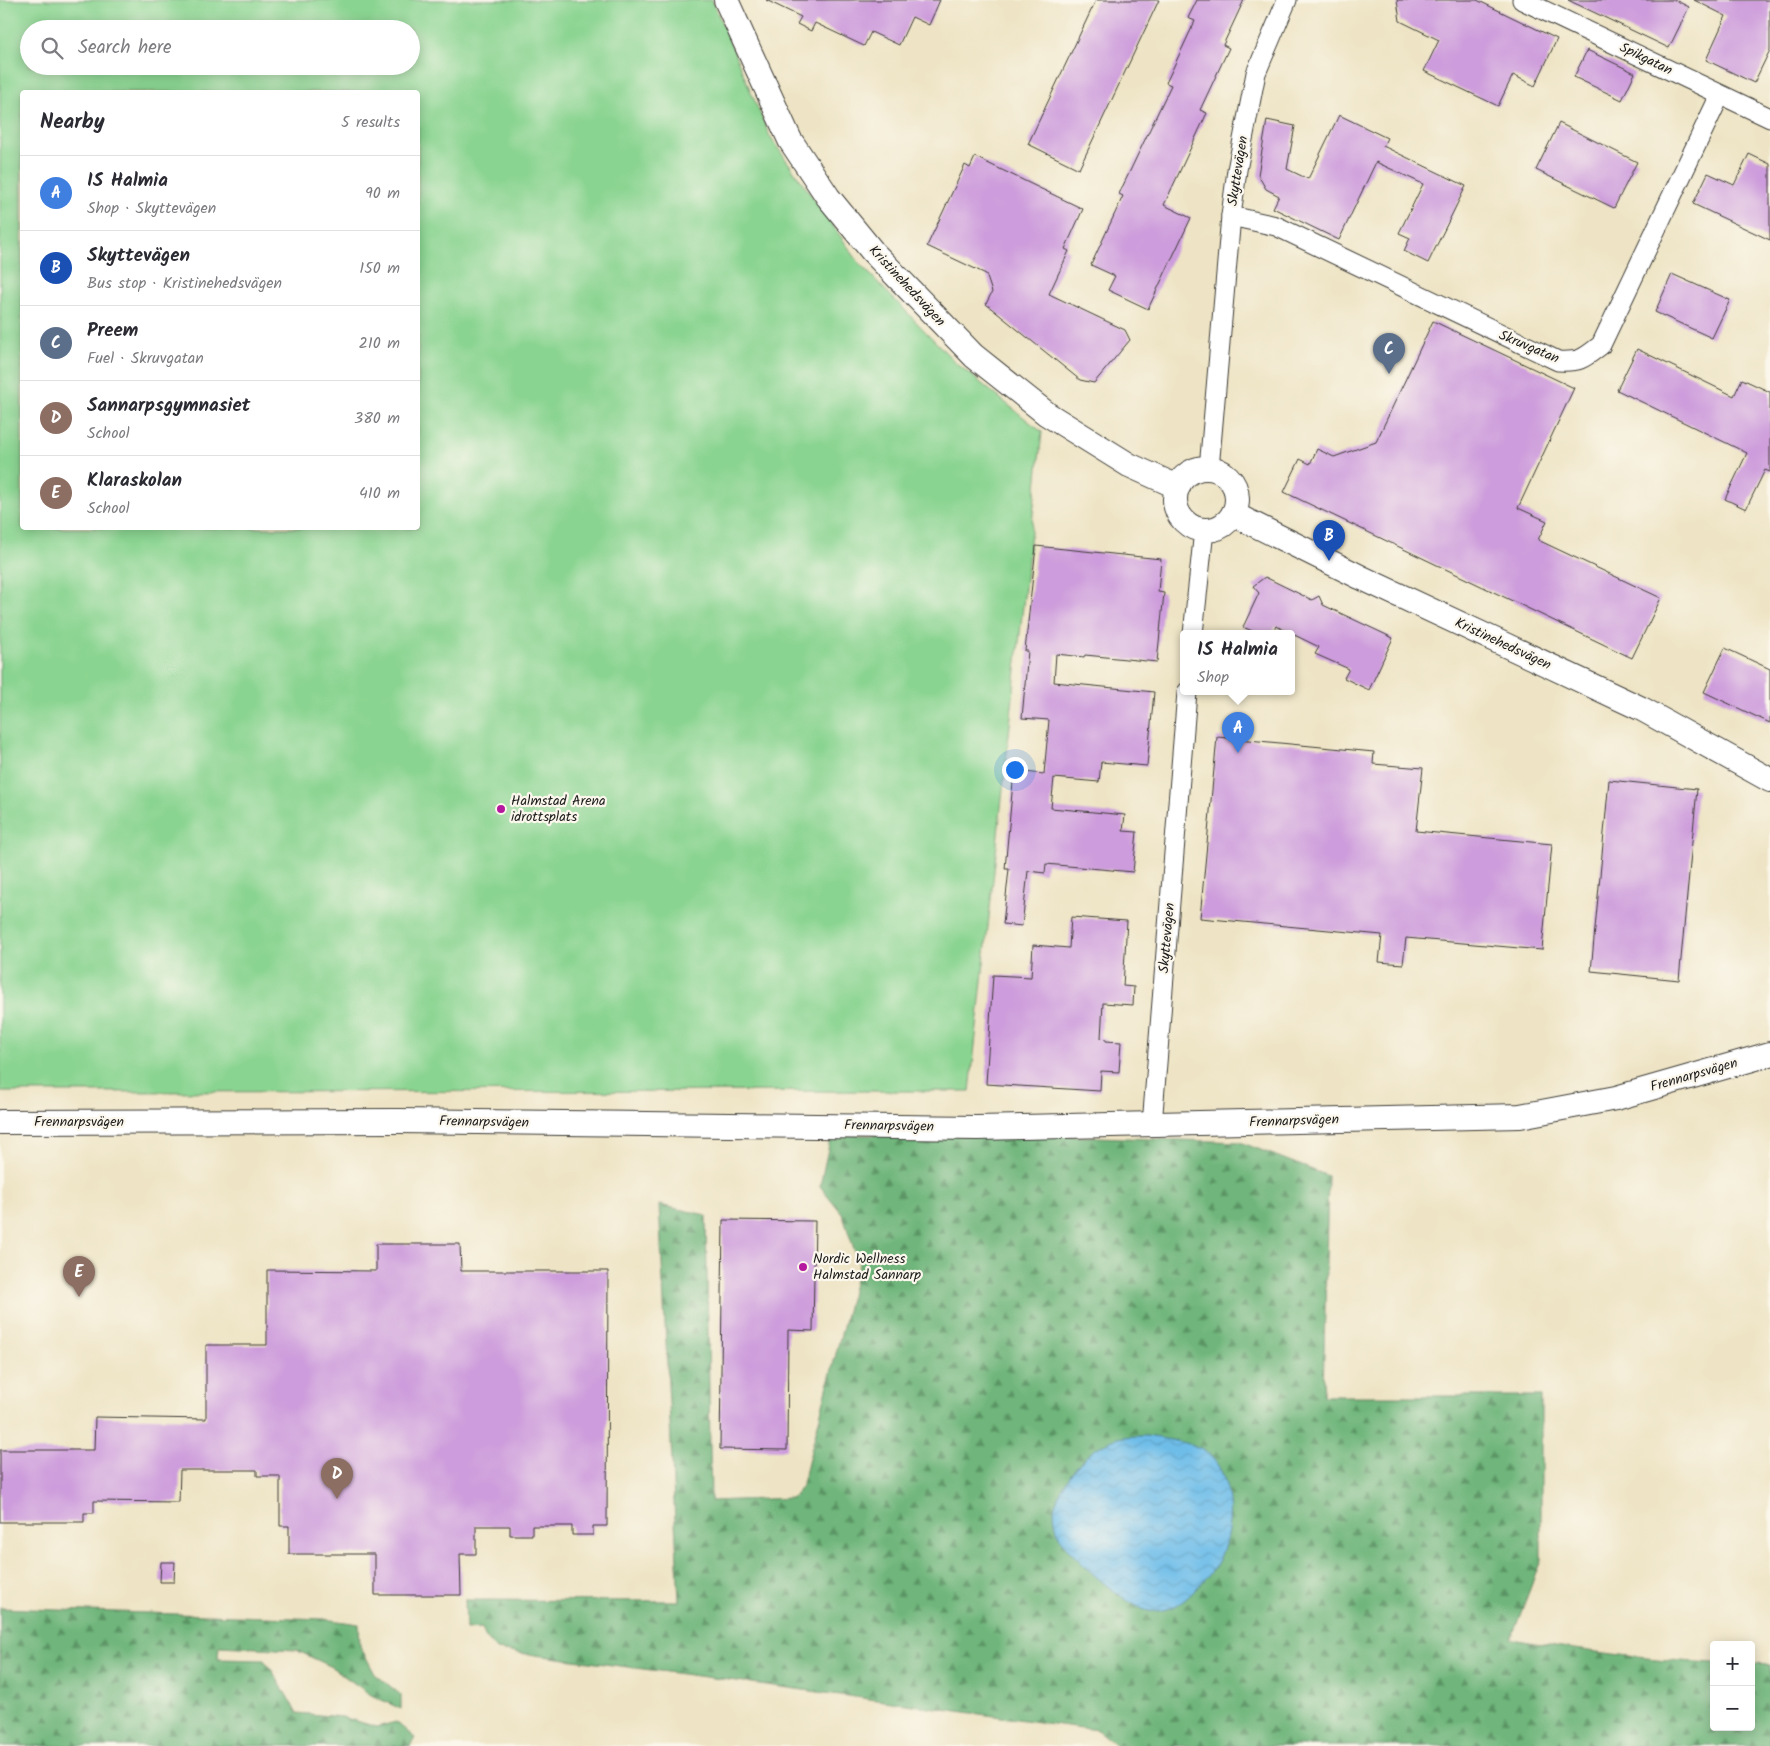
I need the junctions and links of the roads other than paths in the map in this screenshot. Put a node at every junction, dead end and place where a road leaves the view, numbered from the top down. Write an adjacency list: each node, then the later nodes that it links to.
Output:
1 (726, 0): 8 (street, Kristinehedsvägen)
2 (1287, 0): 6 (street, Skyttevägen)
3 (1522, 0): 4 (street, Spikgatan)
4 (1720, 95): 5 (street, Spikgatan); 6 (street, Skruvgatan)
5 (1770, 118)
6 (1231, 216): 7 (street, Skyttevägen)
7 (1209, 469): 8 (street); 9 (street)
8 (1178, 487): 10 (street)
9 (1233, 514): 10 (street); 13 (street, Kristinehedsvägen)
10 (1204, 530): 11 (street)
11 (1193, 630)
12 (1187, 695): 16 (street, Skyttevägen)
13 (1770, 780)
14 (1770, 1054): 16 (street, Frennarpsvägen)
15 (0, 1122): 16 (street, Frennarpsvägen)
16 (1152, 1125)

